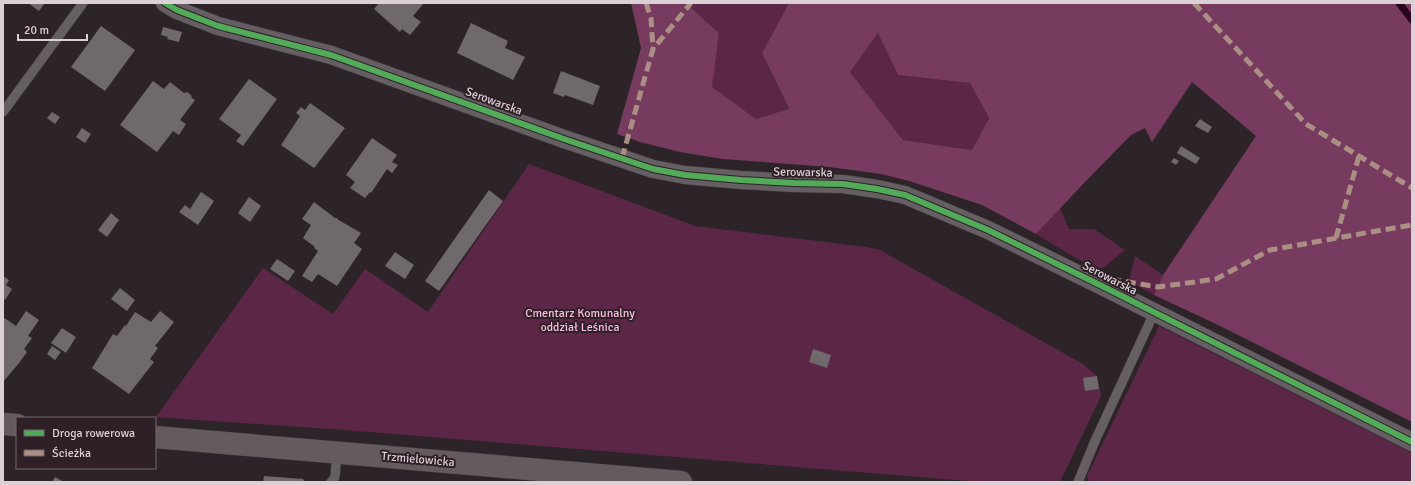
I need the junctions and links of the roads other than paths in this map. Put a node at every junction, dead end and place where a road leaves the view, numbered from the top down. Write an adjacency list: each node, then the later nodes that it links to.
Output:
1 (83, 3): 3 (lane)
2 (165, 3): 4 (street, Serowarska)
3 (3, 112)
4 (1154, 313): 8 (street, Serowarska); 12 (lane)
5 (3, 424): 6 (street)
6 (16, 426)
7 (156, 437): 9 (street, Trzmielowicka)
8 (1412, 442)
9 (337, 452): 10 (lane); 11 (street, Trzmielowicka)
10 (331, 482)
11 (681, 482)
12 (1078, 482)

